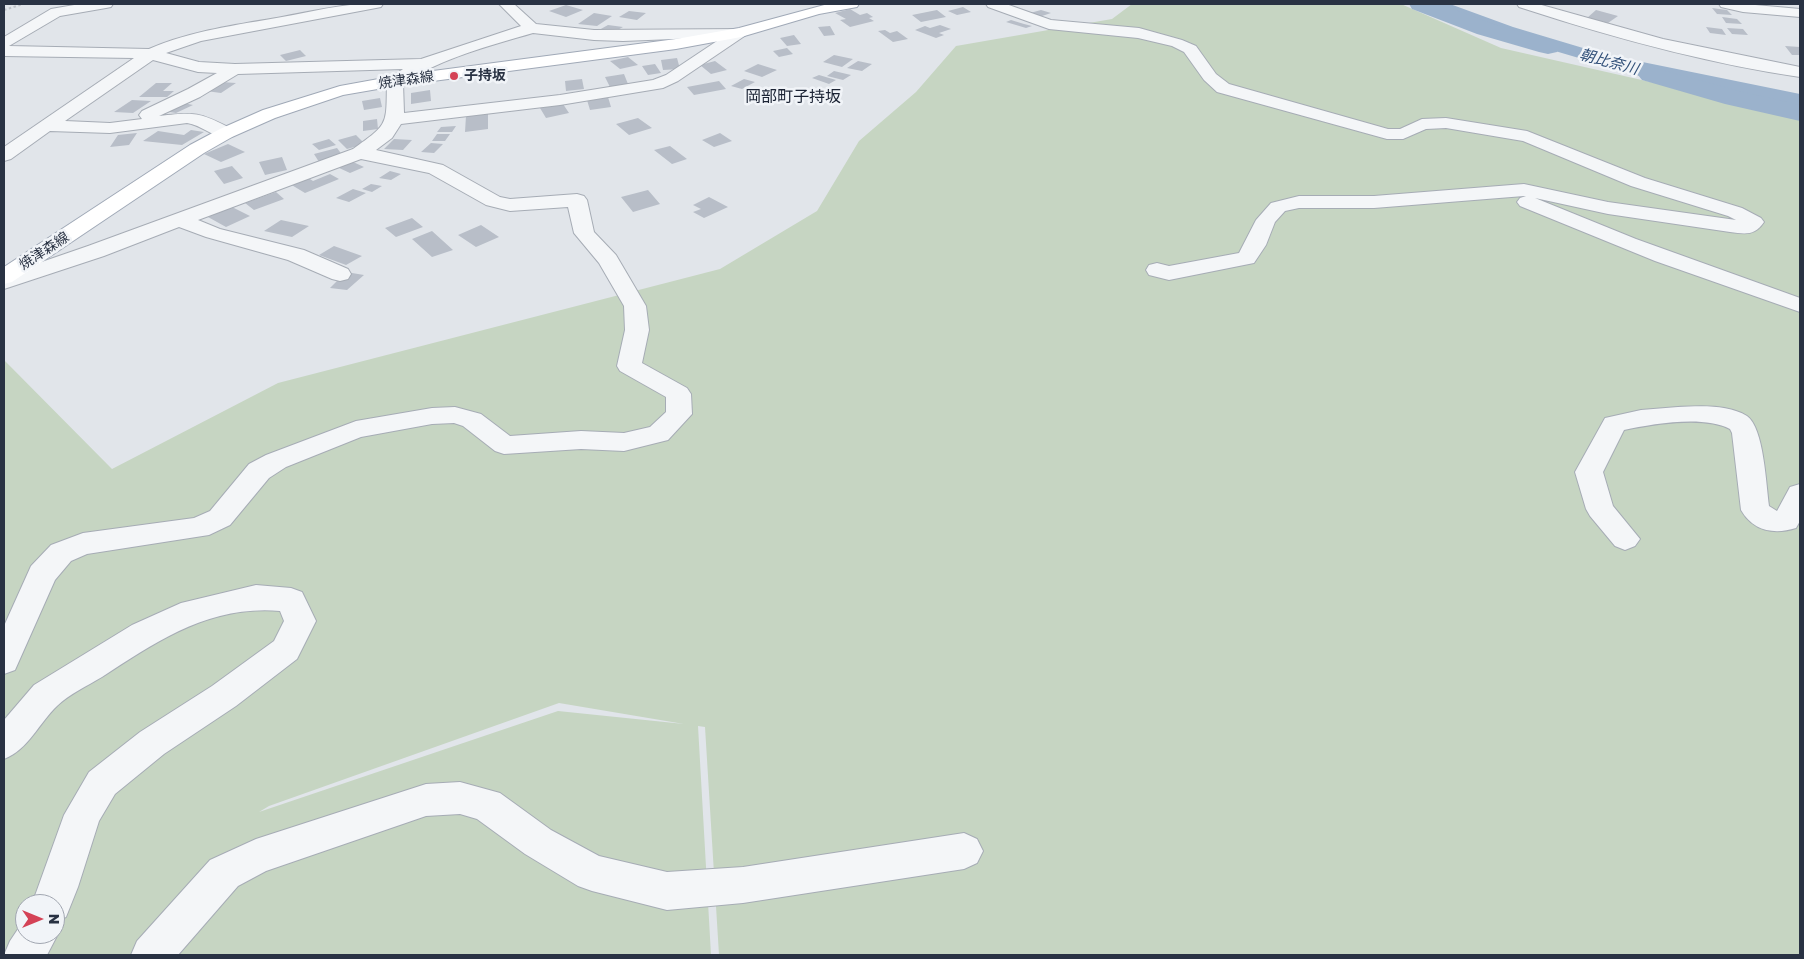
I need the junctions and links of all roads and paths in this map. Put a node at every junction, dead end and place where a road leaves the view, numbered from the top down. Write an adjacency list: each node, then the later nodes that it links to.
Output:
1 (23, 4): 10 (path)
2 (106, 4): 14 (street)
3 (376, 4): 16 (street)
4 (506, 4): 12 (street)
5 (848, 4): 13 (main road, 焼津森線)
6 (993, 4): 27 (street)
7 (1524, 4): 19 (street)
8 (1726, 4): 9 (street)
9 (1777, 7): 11 (street)
10 (4, 10)
11 (1800, 13)
12 (532, 28): 13 (street); 17 (street)
13 (741, 32): 20 (main road, 焼津森線); 21 (street)
14 (4, 44)
15 (4, 51): 16 (street)
16 (151, 54): 18 (street); 23 (street)
17 (423, 64): 18 (street); 20 (street)
18 (235, 69): 22 (street)
19 (1800, 72)
20 (395, 81): 21 (street); 24 (main road, 焼津森線)
21 (395, 119): 26 (street)
22 (132, 125): 23 (street); 24 (street)
23 (45, 126): 25 (street)
24 (226, 133): 31 (main road, 焼津森線)
25 (4, 154)
26 (360, 154): 28 (street); 36 (street)
27 (1505, 193): 29 (street); 33 (street)
28 (178, 220): 30 (street); 32 (street)
29 (1157, 270)
30 (340, 274)
31 (4, 277)
32 (4, 282)
33 (1800, 305)
34 (1800, 494): 35 (street)
35 (1625, 539)
36 (4, 660)
37 (4, 744): 39 (street)
38 (964, 851): 42 (street)
39 (56, 894)
40 (31, 944): 41 (street)
41 (24, 955)
42 (151, 955)

